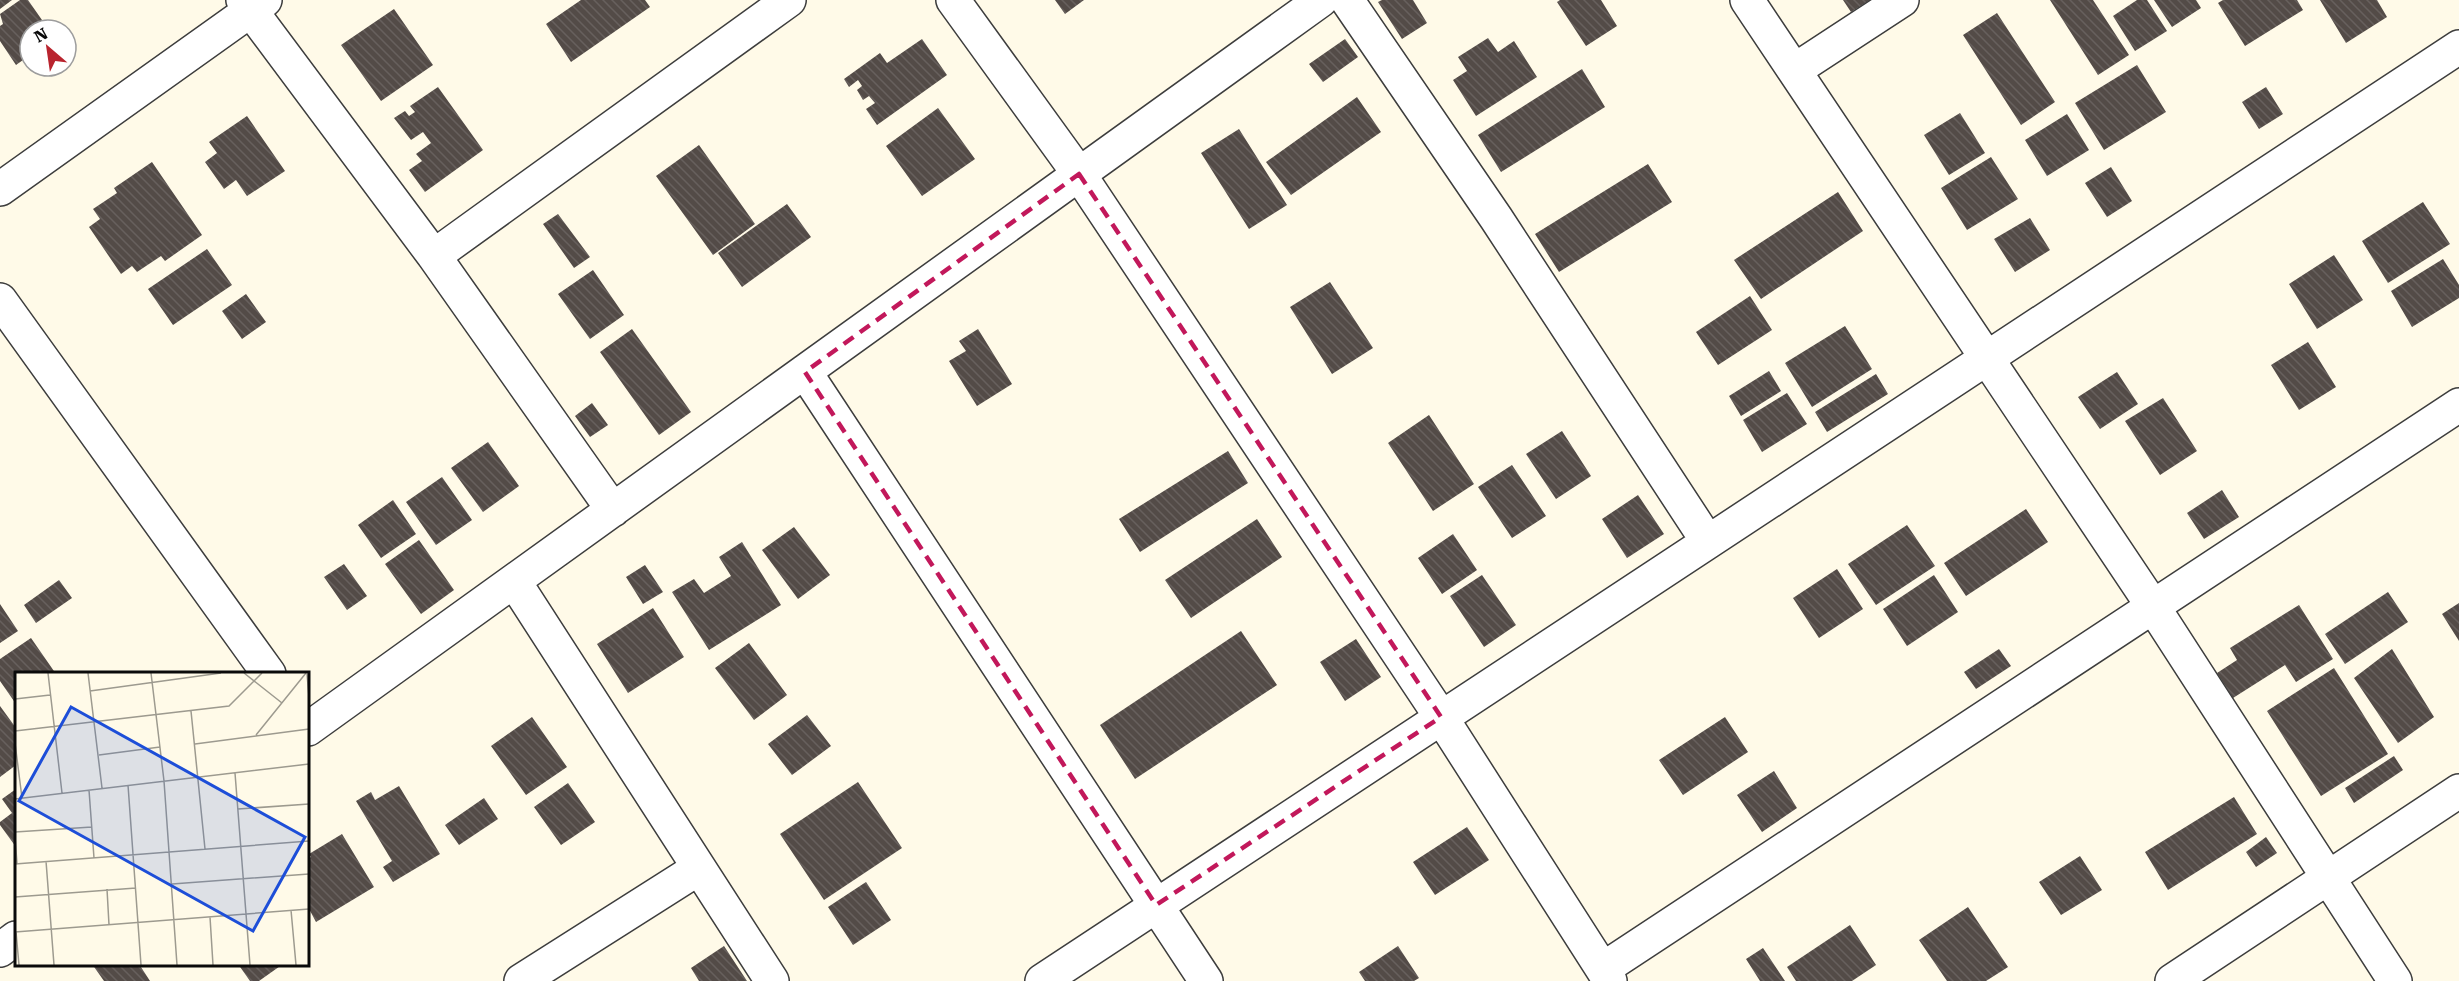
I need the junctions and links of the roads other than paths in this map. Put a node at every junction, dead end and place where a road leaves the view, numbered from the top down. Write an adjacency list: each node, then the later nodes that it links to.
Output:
1 (789, 0): 12 (street)
2 (953, 0): 10 (street)
3 (1321, 0): 10 (street)
4 (1347, 0): 18 (street)
5 (1747, 0): 9 (street)
6 (1902, 0): 9 (street)
7 (253, 3): 11 (street); 12 (street)
8 (2459, 47): 14 (street)
9 (1795, 70): 14 (street)
10 (1079, 174): 15 (street); 22 (street)
11 (0, 189)
12 (434, 256): 17 (street)
13 (0, 300): 21 (street)
14 (1986, 359): 18 (street); 20 (street)
15 (805, 372): 17 (street); 27 (street)
16 (2459, 405): 20 (street)
17 (612, 510): 19 (street)
18 (1708, 542): 22 (street)
19 (514, 581): 23 (street); 25 (street)
20 (2152, 605): 26 (street); 28 (street)
21 (268, 672)
22 (1441, 717): 27 (street); 28 (street)
23 (309, 727)
24 (2459, 791): 26 (street)
25 (699, 868): 29 (street); 30 (street)
26 (2328, 878): 33 (street); 34 (street)
27 (1156, 905): 31 (street); 32 (street)
28 (1606, 975)
29 (521, 981)
30 (772, 981)
31 (1042, 981)
32 (1206, 981)
33 (2172, 981)
34 (2395, 981)

